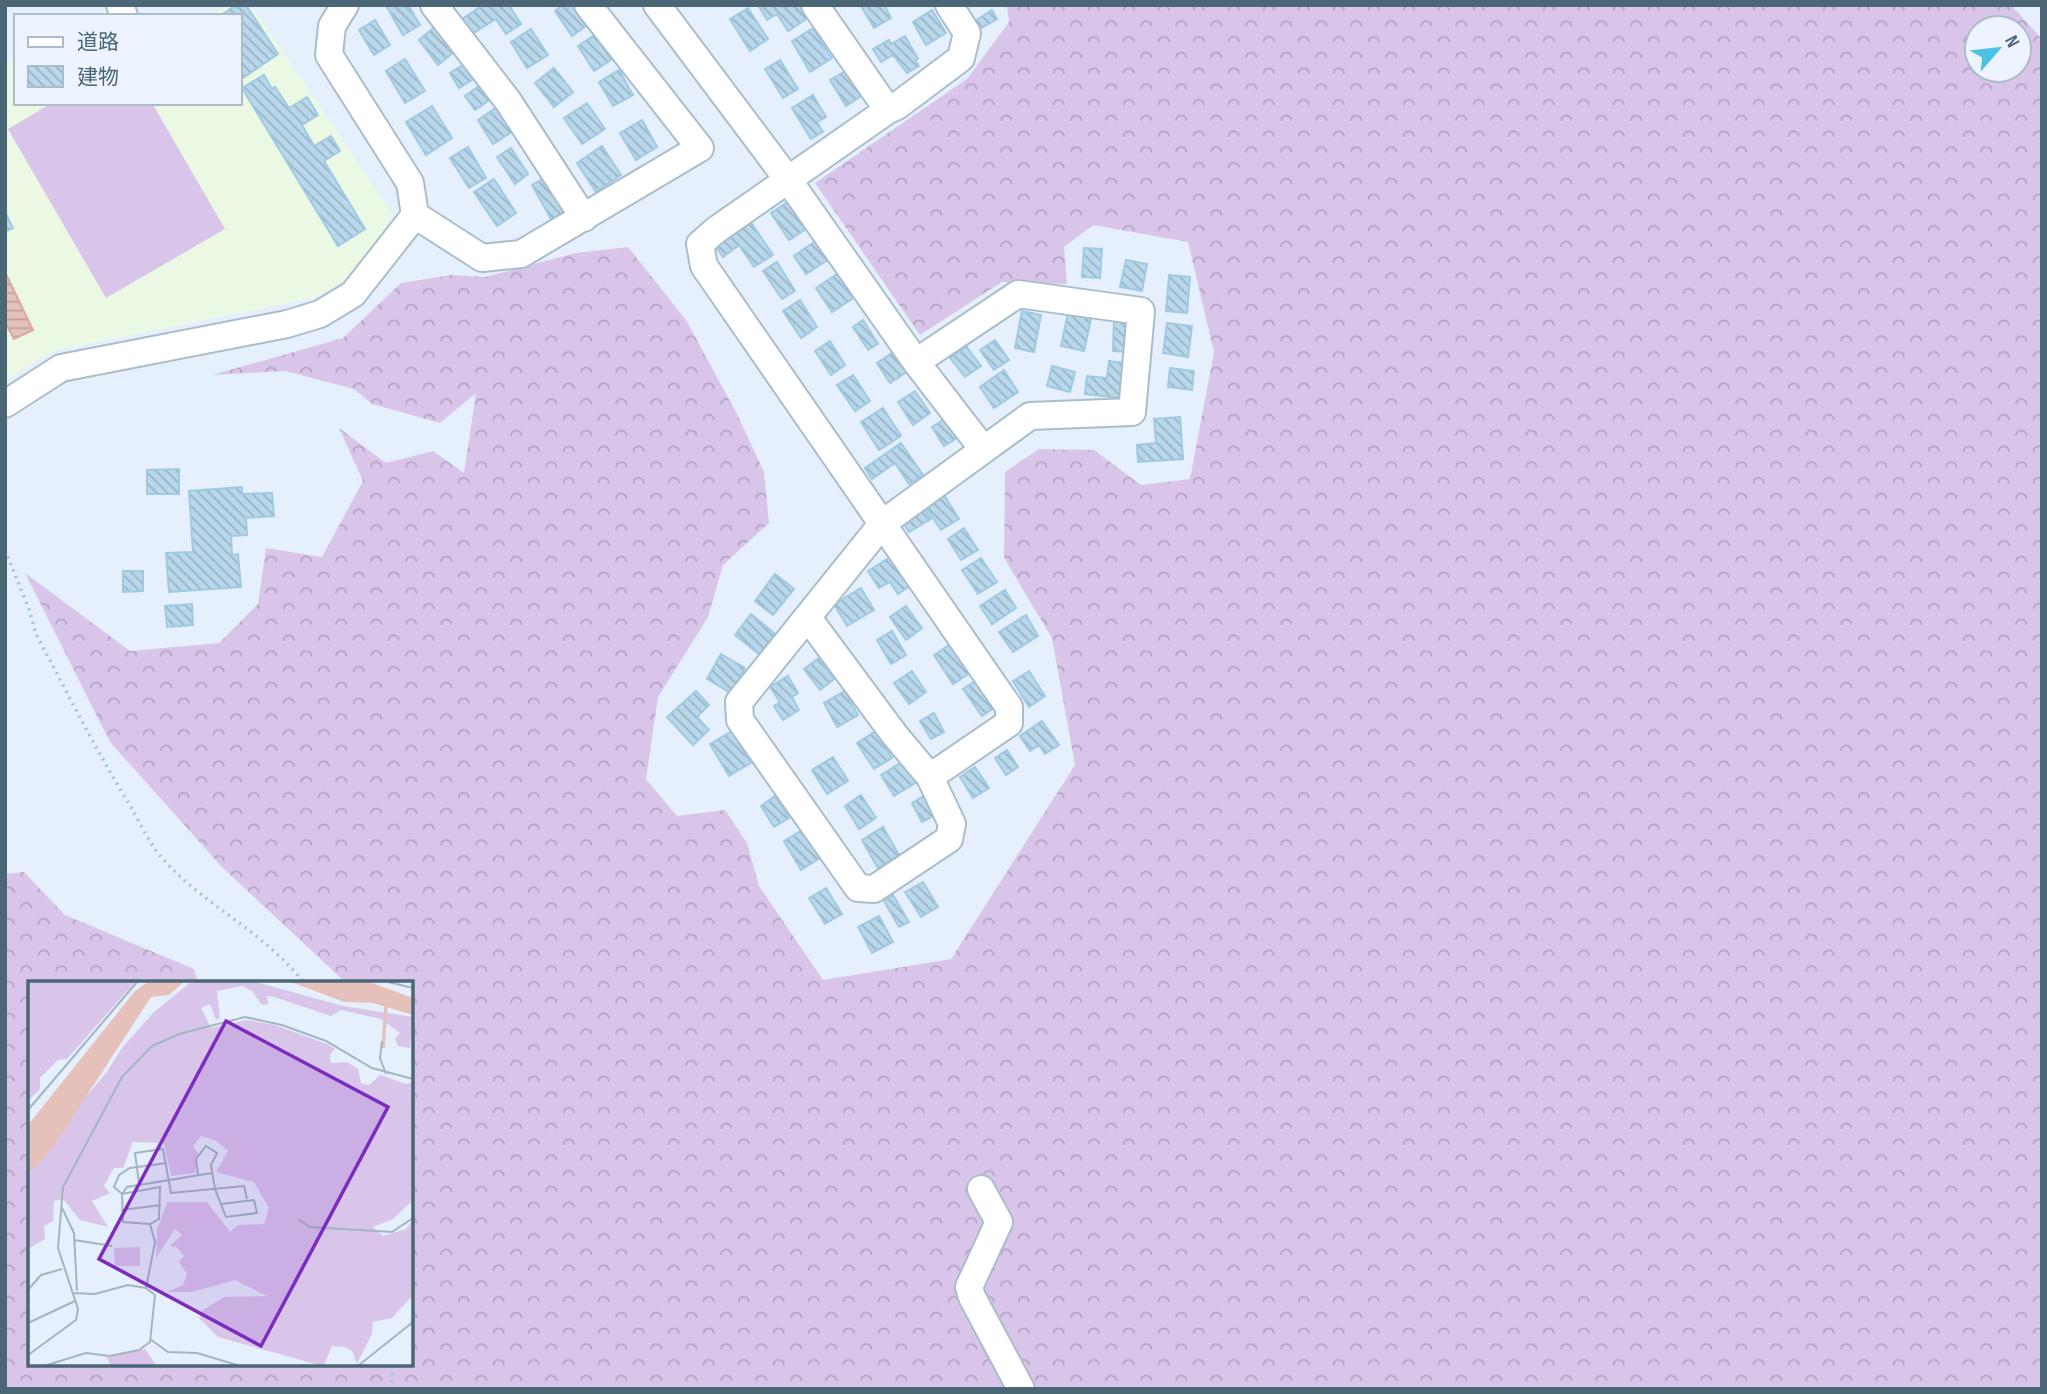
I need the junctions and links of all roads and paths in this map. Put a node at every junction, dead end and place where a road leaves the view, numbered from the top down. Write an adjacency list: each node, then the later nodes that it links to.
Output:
1 (345, 5): 9 (street)
2 (434, 5): 10 (street)
3 (588, 5): 10 (street)
4 (657, 5): 8 (street)
5 (816, 5): 7 (street)
6 (948, 5): 7 (street)
7 (888, 110): 8 (street)
8 (789, 181): 11 (street); 14 (street)
9 (415, 215): 10 (street); 12 (street)
10 (584, 218)
11 (916, 362): 13 (street); 13 (street)
12 (5, 404)
13 (983, 449): 14 (street)
14 (883, 523): 16 (street); 17 (street)
15 (5, 550): 18 (path)
16 (808, 618): 17 (street); 17 (street)
17 (930, 777)
18 (302, 981)
19 (981, 1189): 22 (street)
20 (393, 1366): 21 (path)
21 (390, 1389)
22 (1021, 1389)

